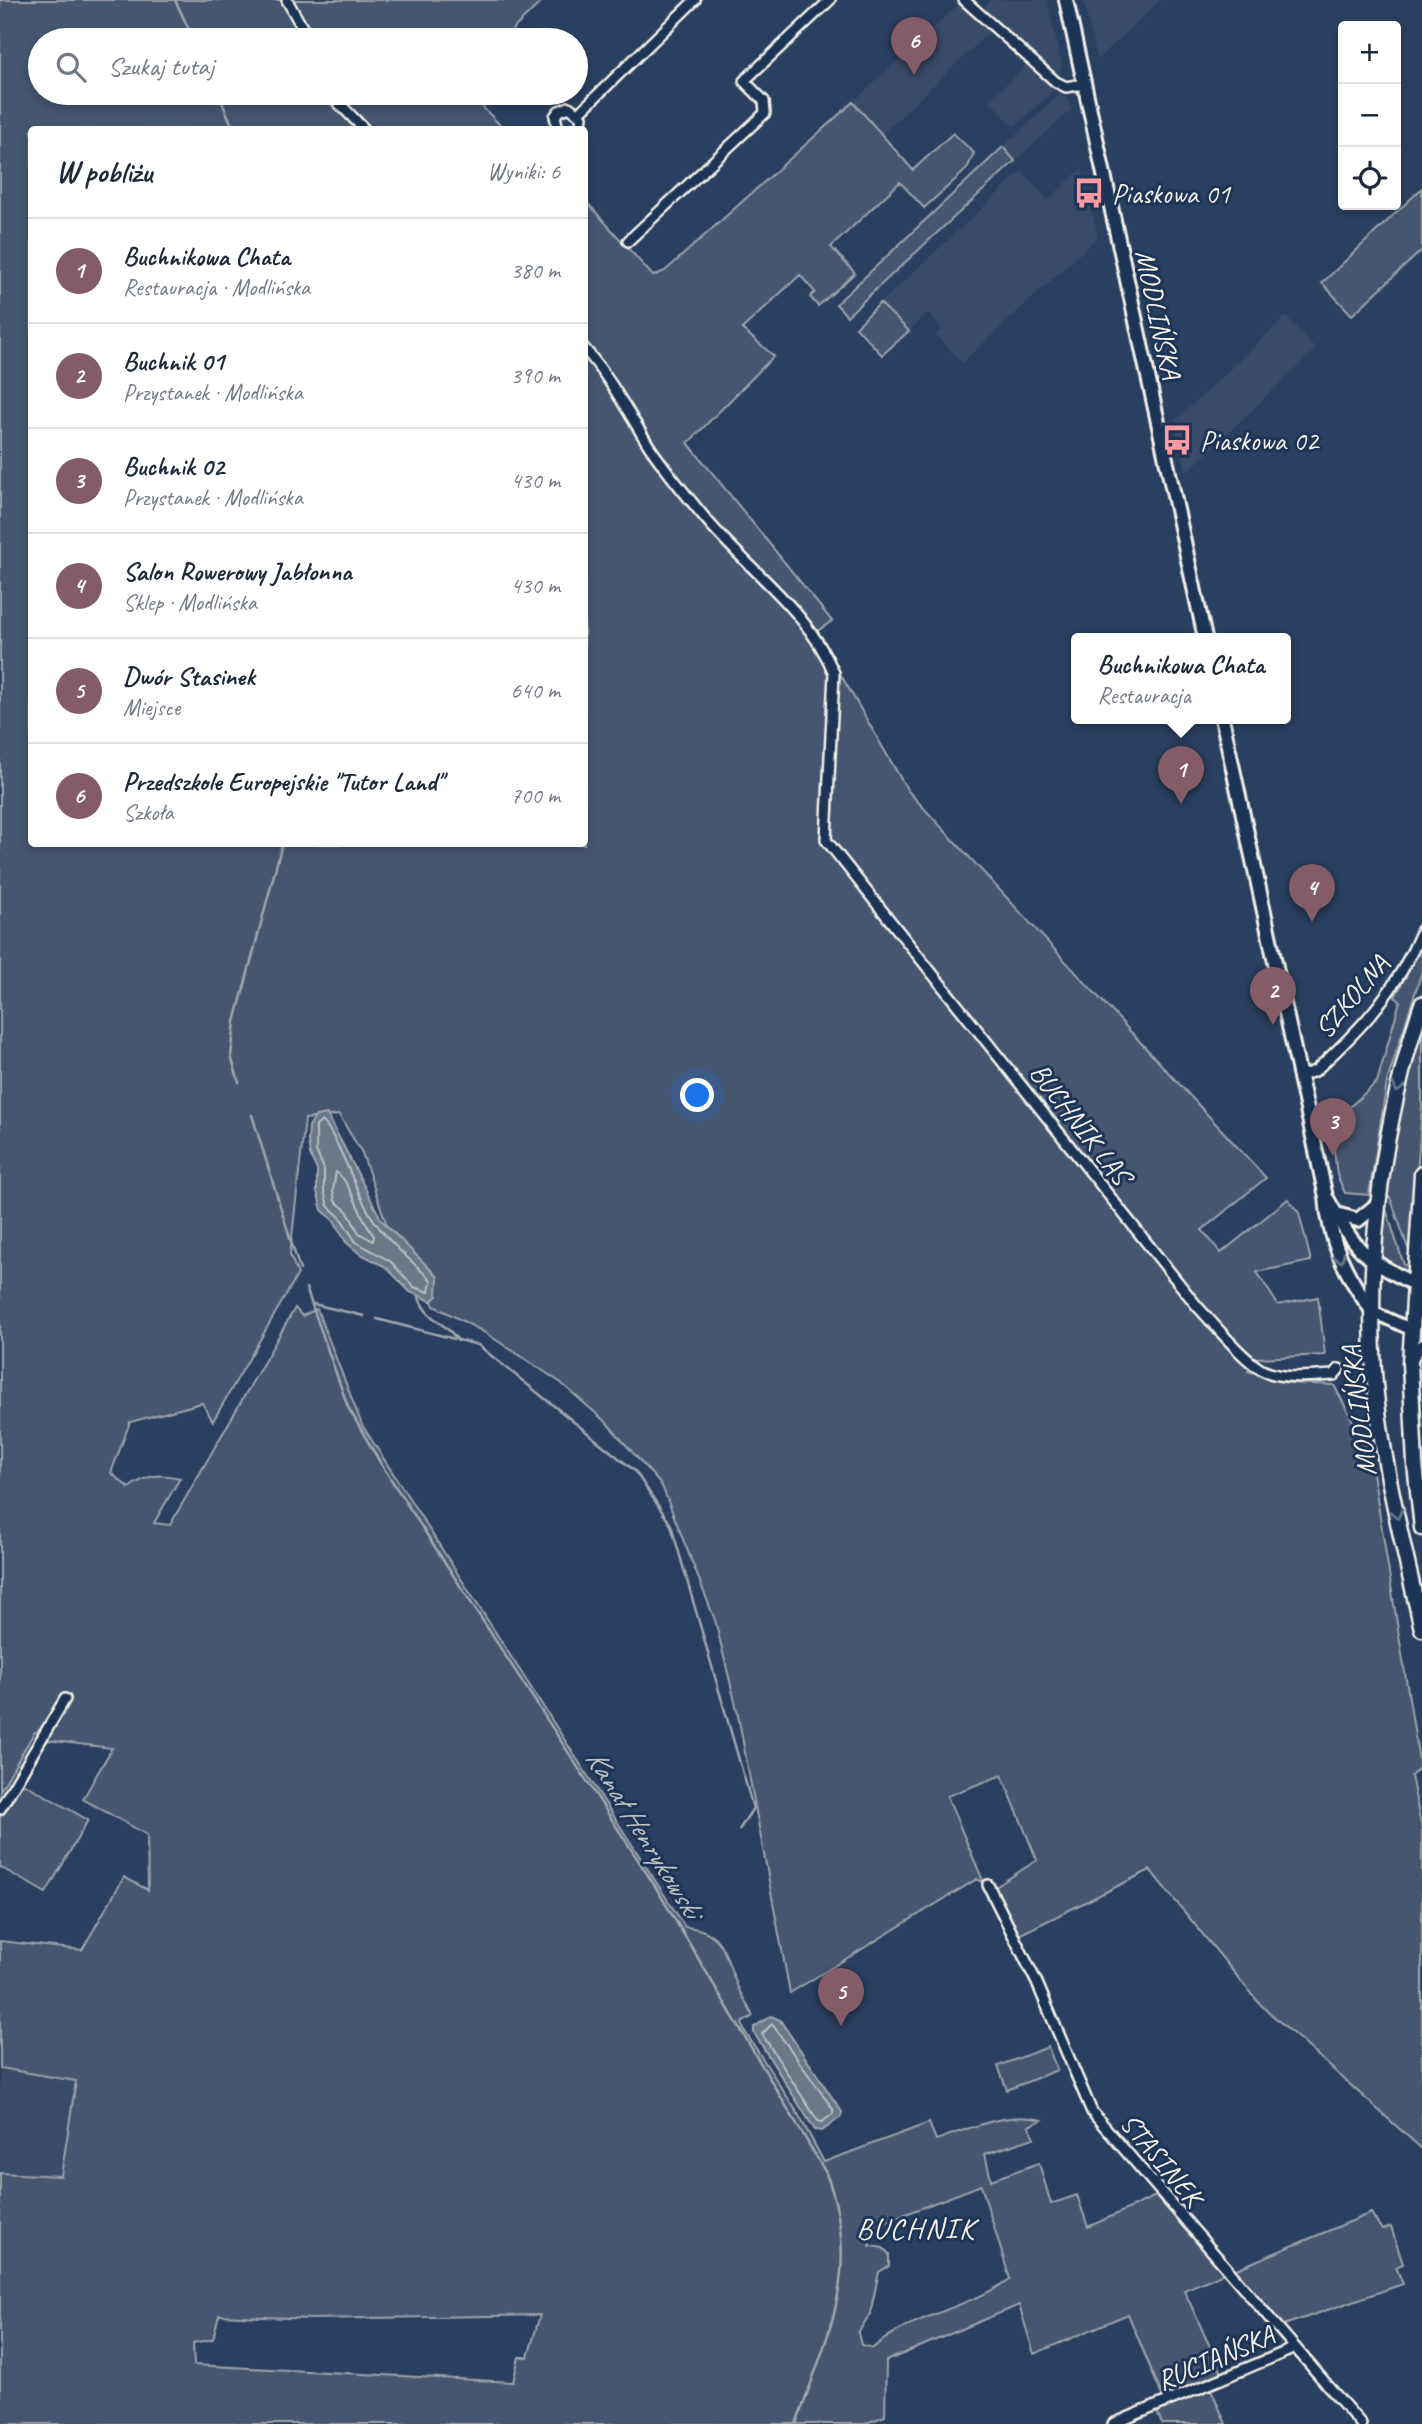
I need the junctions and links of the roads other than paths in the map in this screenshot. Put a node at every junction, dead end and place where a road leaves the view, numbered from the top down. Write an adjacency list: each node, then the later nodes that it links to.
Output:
1 (287, 0): 6 (street)
2 (695, 0): 8 (street)
3 (830, 0): 15 (street)
4 (964, 0): 7 (street)
5 (1066, 0): 7 (main road, MODLIŃSKA)
6 (302, 28)
7 (1083, 84): 17 (main road, MODLIŃSKA)
8 (588, 104)
9 (341, 105): 12 (street)
10 (587, 105): 11 (street)
11 (580, 112): 13 (street); 14 (street)
12 (361, 126)
13 (556, 126)
14 (582, 126)
15 (628, 241)
16 (588, 353): 32 (street, BUCHNIK LAS)
17 (1204, 633)
18 (1223, 724): 21 (main road, MODLIŃSKA)
19 (1422, 930): 21 (street, SZKOLNA)
20 (1422, 1004): 24 (main road, one-way to 24)
21 (1300, 1076): 23 (main road, MODLIŃSKA)
22 (1422, 1174): 27 (main road, MODLIŃSKA)
23 (1326, 1197): 25 (main road, MODLIŃSKA); 28 (main road, MODLIŃSKA, one-way to 28)
24 (1379, 1202): 25 (main road); 26 (main road)
25 (1336, 1214): 26 (main road, MODLIŃSKA)
26 (1375, 1264): 27 (main road, MODLIŃSKA); 28 (main road)
27 (1418, 1287): 29 (main road, MODLIŃSKA)
28 (1373, 1312): 29 (street); 34 (main road, MODLIŃSKA, one-way to 34)
29 (1416, 1331): 31 (main road, MODLIŃSKA)
30 (1422, 1345): 31 (street)
31 (1410, 1363): 33 (main road, MODLIŃSKA)
32 (1337, 1372)
33 (1422, 1528)
34 (1422, 1629)
35 (65, 1699): 36 (street)
36 (0, 1809)
37 (988, 1885): 38 (street, STASINEK)
38 (1296, 2348): 39 (street, RUCIAŃSKA); 40 (street, STASINEK)
39 (1113, 2424)
40 (1361, 2424)

